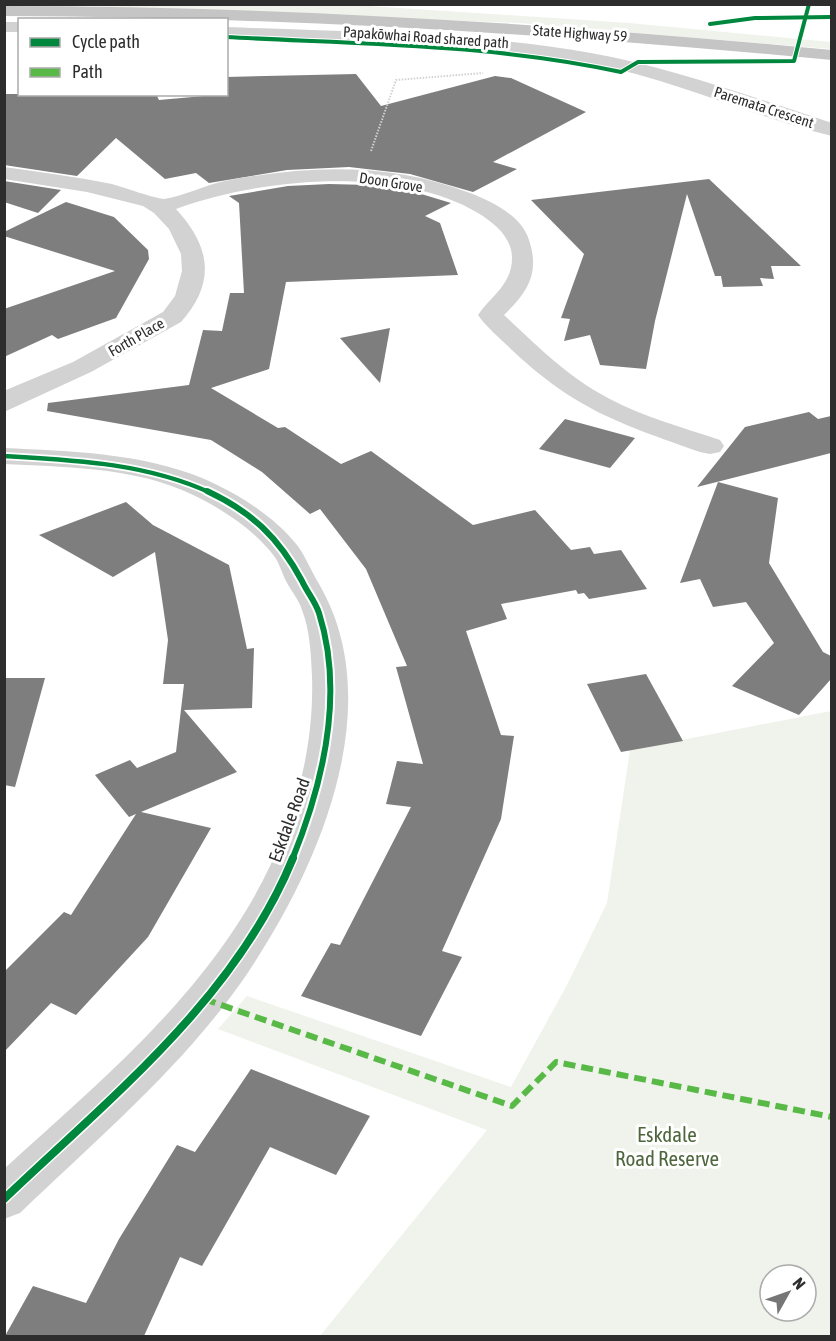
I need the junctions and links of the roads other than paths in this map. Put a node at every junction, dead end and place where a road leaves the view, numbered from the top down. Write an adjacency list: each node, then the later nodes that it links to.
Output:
1 (4, 11): 5 (main road, State Highway 59)
2 (698, 23): 4 (main road)
3 (228, 32): 6 (street, Paremata Crescent)
4 (822, 35)
5 (831, 55)
6 (831, 130)
7 (7, 175): 8 (street)
8 (161, 207): 9 (street, Forth Place); 10 (street, Doon Grove)
9 (4, 404)
10 (710, 446)
11 (4, 456): 12 (street, Eskdale Road)
12 (4, 1199)

